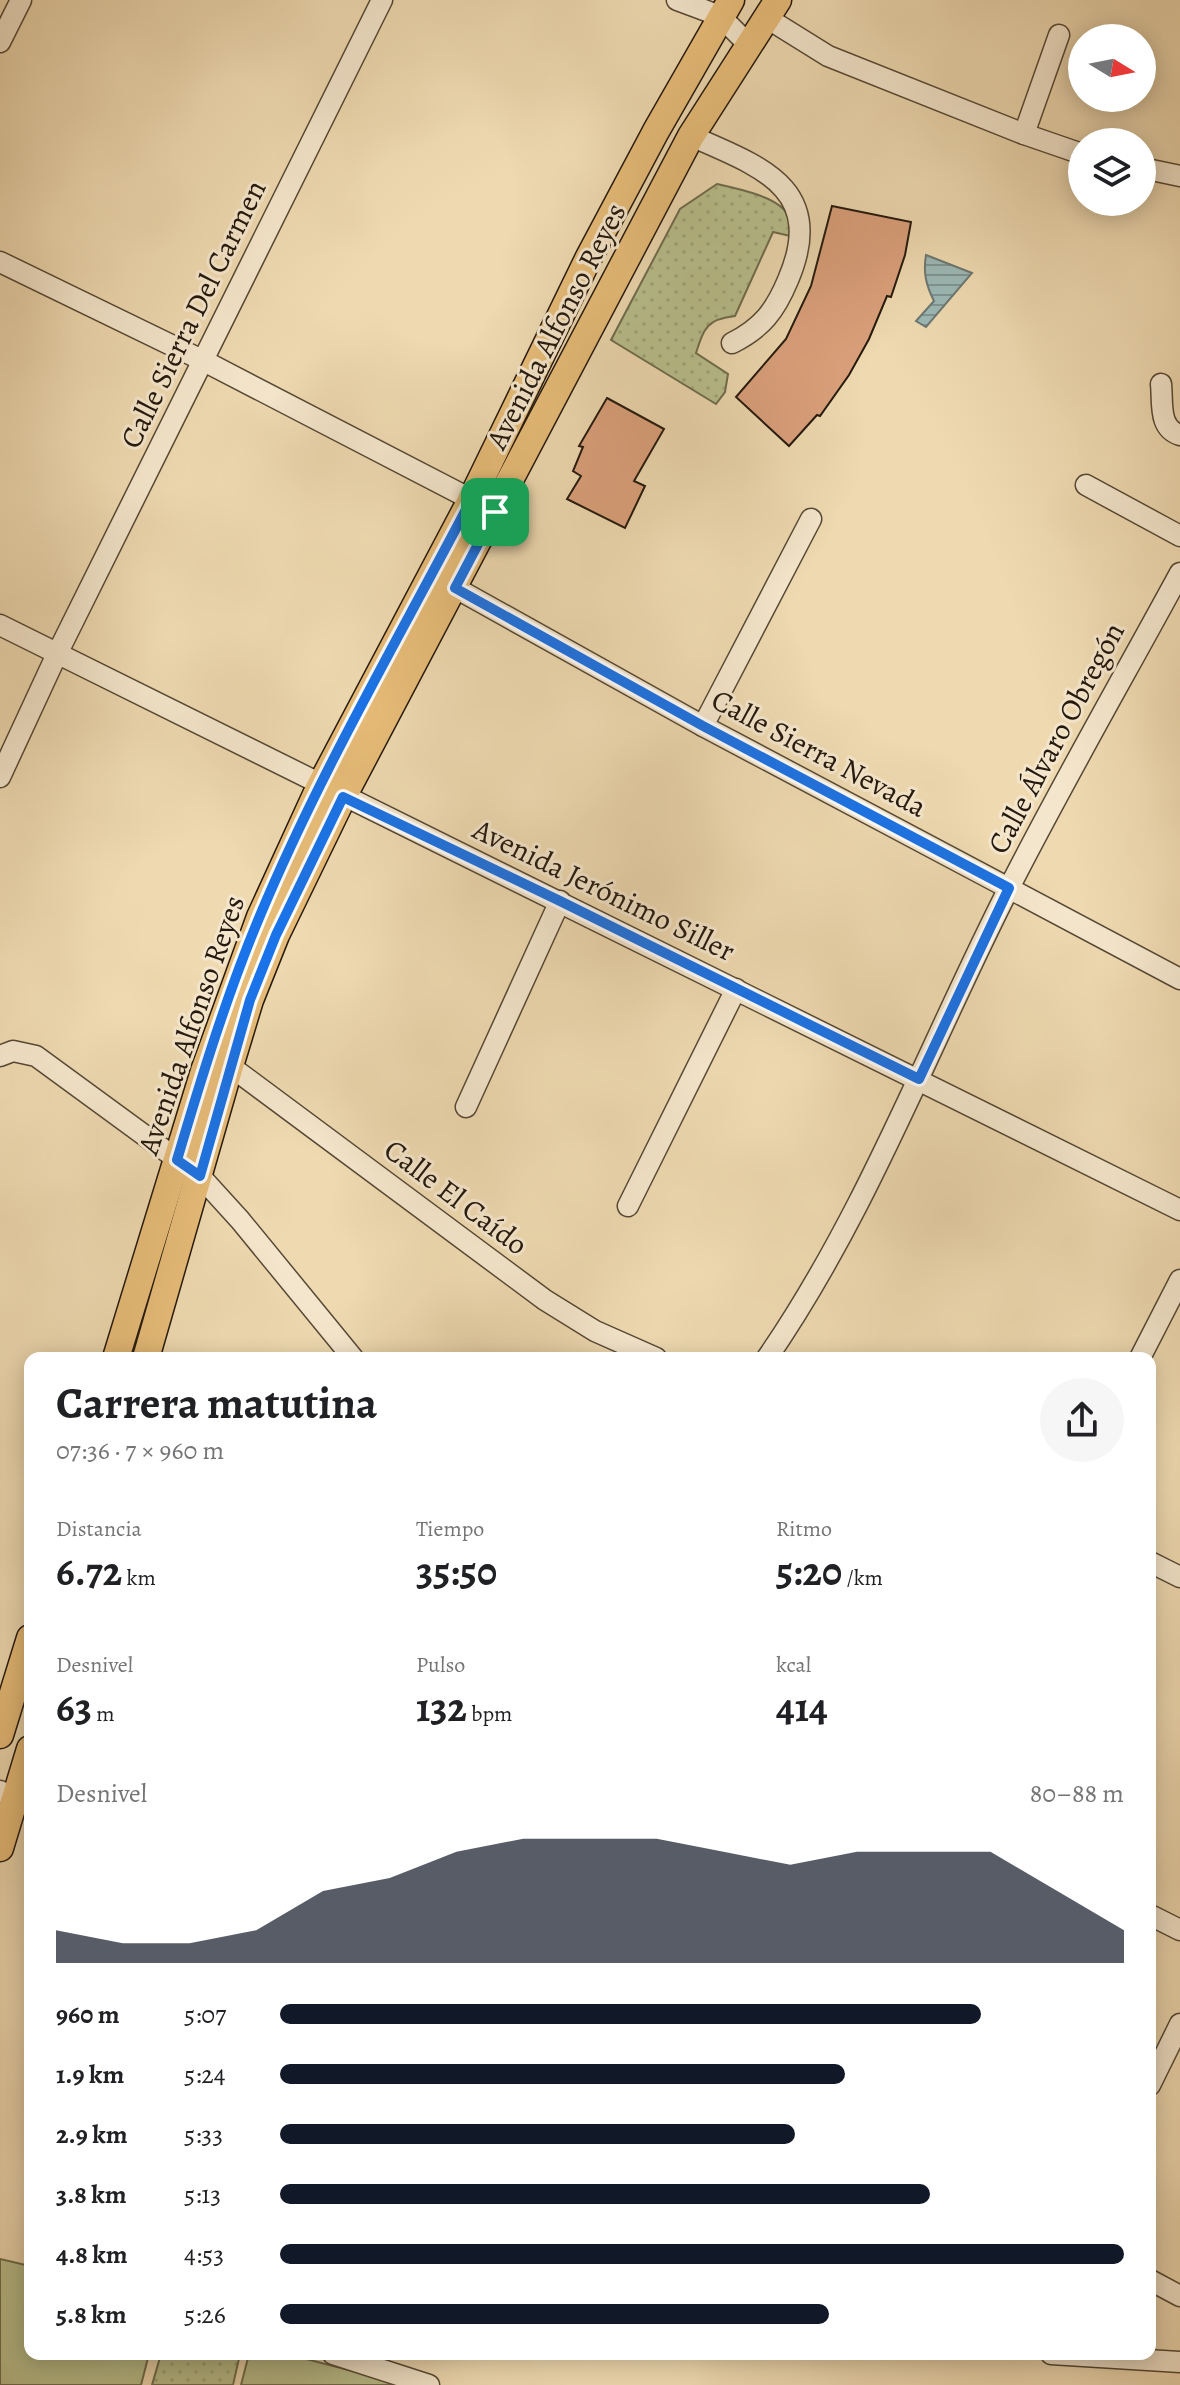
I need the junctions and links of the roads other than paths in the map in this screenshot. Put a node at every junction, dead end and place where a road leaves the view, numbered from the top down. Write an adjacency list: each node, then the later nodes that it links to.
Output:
1 (21, 0): 7 (street)
2 (382, 0): 16 (street, Calle Sierra Del Carmen)
3 (677, 0): 4 (street)
4 (726, 8): 8 (street); 20 (main road, Avenida Alfonso Reyes)
5 (773, 9): 8 (main road, Avenida Alfonso Reyes); 9 (street)
6 (1059, 35): 9 (street)
7 (0, 42)
8 (749, 45): 10 (main road, Avenida Alfonso Reyes)
9 (1024, 134): 11 (street)
10 (691, 136): 15 (street); 20 (main road, Avenida Alfonso Reyes)
11 (1068, 149)
12 (1156, 171): 13 (street)
13 (1180, 176)
14 (0, 262): 16 (street)
15 (732, 343)
16 (204, 361): 20 (street); 27 (street, Calle Sierra Del Carmen)
17 (1161, 384): 18 (street)
18 (1180, 435)
19 (1086, 485): 22 (street)
20 (483, 506): 24 (main road, Avenida Alfonso Reyes); 25 (main road, Avenida Alfonso Reyes)
21 (811, 519): 28 (street)
22 (1180, 536)
23 (1180, 573): 31 (street, Calle Álvaro Obregón)
24 (432, 575): 25 (street, Calle Sierra Nevada); 30 (main road, Avenida Alfonso Reyes)
25 (455, 588): 28 (street, Calle Sierra Nevada); 30 (main road, Avenida Alfonso Reyes)
26 (0, 625): 27 (street, Avenida Jerónimo Siller)
27 (57, 654): 29 (street, Calle Sierra Del Carmen); 30 (street, Avenida Jerónimo Siller)
28 (703, 726): 31 (street, Calle Sierra Nevada)
29 (0, 777)
30 (332, 792): 32 (street, Avenida Jerónimo Siller); 36 (main road, Avenida Alfonso Reyes); 39 (main road, Avenida Alfonso Reyes)
31 (1009, 888): 33 (street, Calle Sierra Nevada); 37 (street, Calle Álvaro Obregón)
32 (560, 901): 34 (street, Avenida Jerónimo Siller); 38 (street)
33 (1180, 979)
34 (736, 989): 37 (street, Avenida Jerónimo Siller); 41 (street)
35 (0, 1056): 39 (street)
36 (230, 1066): 40 (main road, Avenida Alfonso Reyes); 47 (street, Calle El Caído)
37 (919, 1079): 42 (street, Avenida Jerónimo Siller); 48 (street, Calle Álvaro Obregón)
38 (466, 1107)
39 (177, 1160): 40 (street); 44 (main road, Avenida Alfonso Reyes)
40 (200, 1176): 45 (main road, Avenida Alfonso Reyes); 46 (street)
41 (628, 1206)
42 (1180, 1210)
43 (1180, 1280): 49 (street)
44 (118, 1352)
45 (148, 1352)
46 (348, 1352)
47 (642, 1352)
48 (771, 1352)
49 (1143, 1352)
50 (1156, 1565): 51 (street)
51 (1180, 1577)
52 (24, 1657): 53 (main road)
53 (0, 1735)
54 (24, 1769): 55 (main road)
55 (15, 1799): 56 (main road)
56 (0, 1848)
57 (1156, 1918): 58 (street)
58 (1180, 1930)
59 (1180, 2024): 60 (street)
60 (1156, 2073)
61 (1156, 2283): 62 (street)
62 (1180, 2296)
63 (352, 2360): 66 (street)
64 (1148, 2360): 65 (street)
65 (1180, 2362)
66 (429, 2385)

